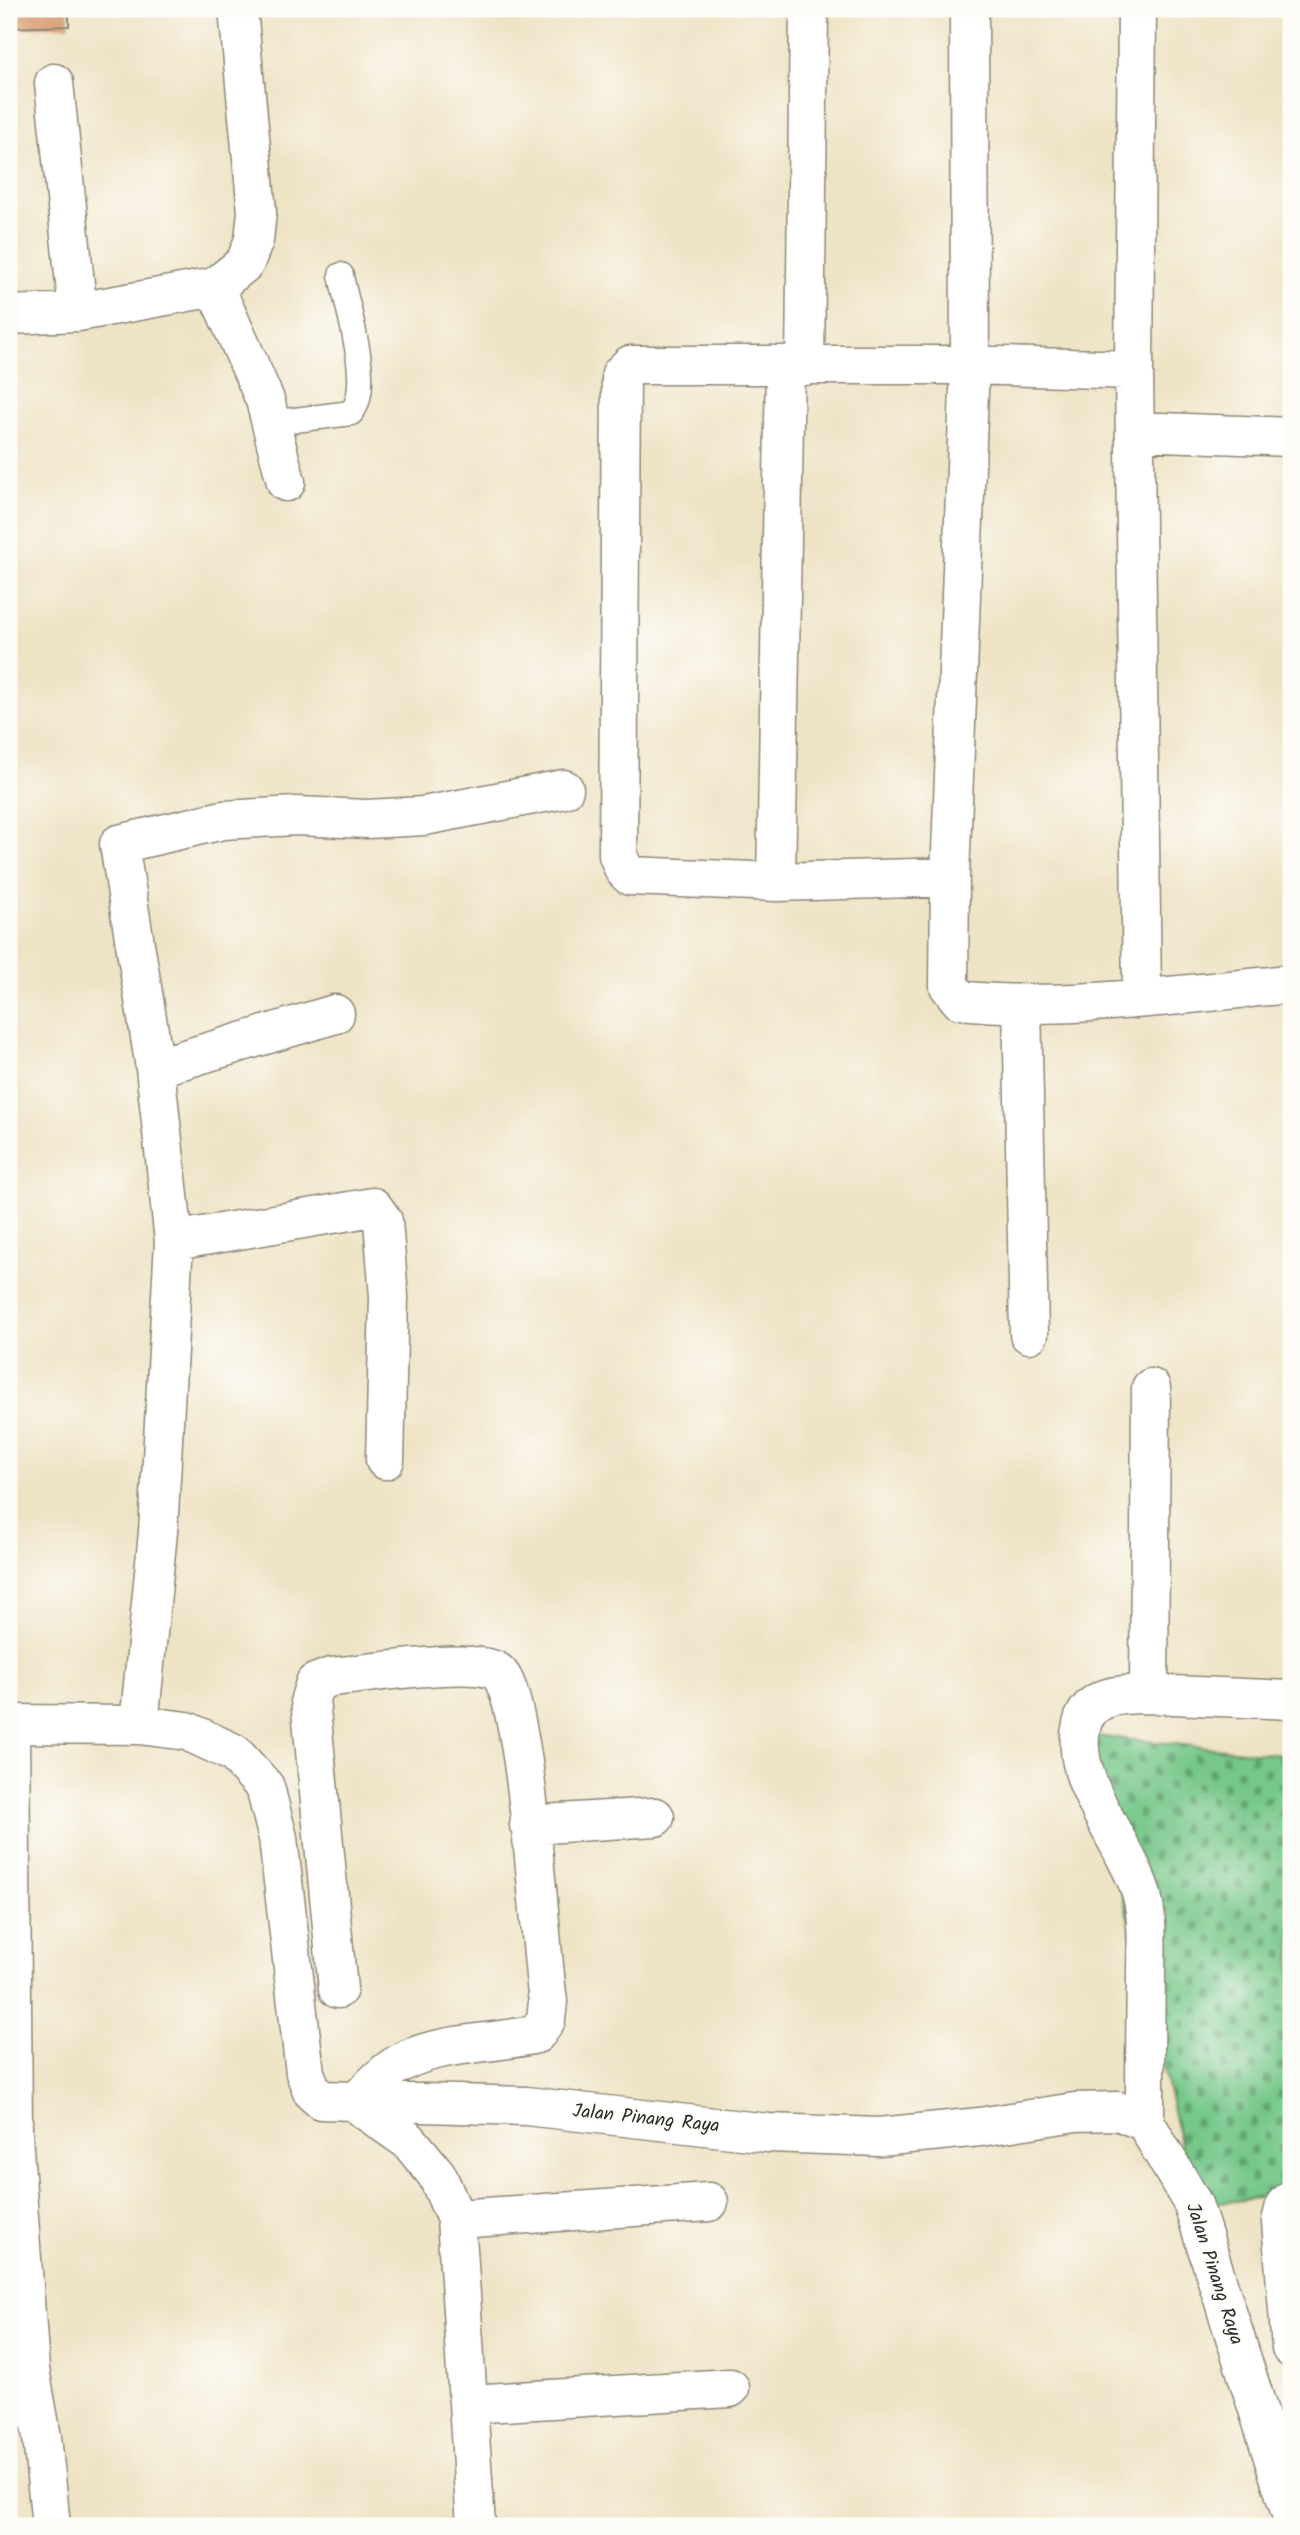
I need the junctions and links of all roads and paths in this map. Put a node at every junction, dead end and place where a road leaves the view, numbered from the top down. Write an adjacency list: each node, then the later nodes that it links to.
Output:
1 (238, 9): 7 (street)
2 (809, 9): 11 (street)
3 (969, 9): 10 (street)
4 (1137, 9): 12 (street)
5 (54, 83): 8 (street)
6 (341, 275): 13 (lane)
7 (215, 287): 8 (street); 13 (street)
8 (78, 312): 9 (street)
9 (9, 315)
10 (970, 365): 11 (street); 12 (street); 18 (street)
11 (795, 366): 19 (street); 19 (street)
12 (1134, 370): 14 (street)
13 (271, 423): 16 (street)
14 (1135, 431): 15 (street); 21 (street)
15 (1291, 437)
16 (286, 482)
17 (564, 789): 24 (street)
18 (950, 877): 19 (street); 22 (street)
19 (776, 881)
20 (1291, 984): 21 (street)
21 (1142, 997): 22 (street)
22 (1022, 1003): 26 (street)
23 (335, 1014): 24 (street)
24 (155, 1068): 25 (street)
25 (174, 1241): 28 (street); 32 (street)
26 (1029, 1334)
27 (1151, 1388): 29 (street)
28 (385, 1460)
29 (1149, 1694): 30 (street); 38 (street)
30 (1291, 1700)
31 (9, 1724): 32 (street, Jalan Pinang Raya); 35 (street)
32 (139, 1725): 37 (street, Jalan Pinang Raya)
33 (655, 1817): 34 (street)
34 (529, 1825): 36 (street); 37 (street)
35 (10, 1948): 39 (street)
36 (338, 1989)
37 (355, 2103): 38 (street, Jalan Pinang Raya); 42 (street)
38 (1145, 2122): 46 (street, Jalan Pinang Raya)
39 (11, 2135): 47 (street)
40 (1291, 2200): 43 (street)
41 (709, 2202): 42 (street)
42 (456, 2219): 45 (street)
43 (1291, 2348)
44 (730, 2388): 45 (street)
45 (470, 2403): 48 (street)
46 (1291, 2514)
47 (51, 2526)
48 (476, 2526)

